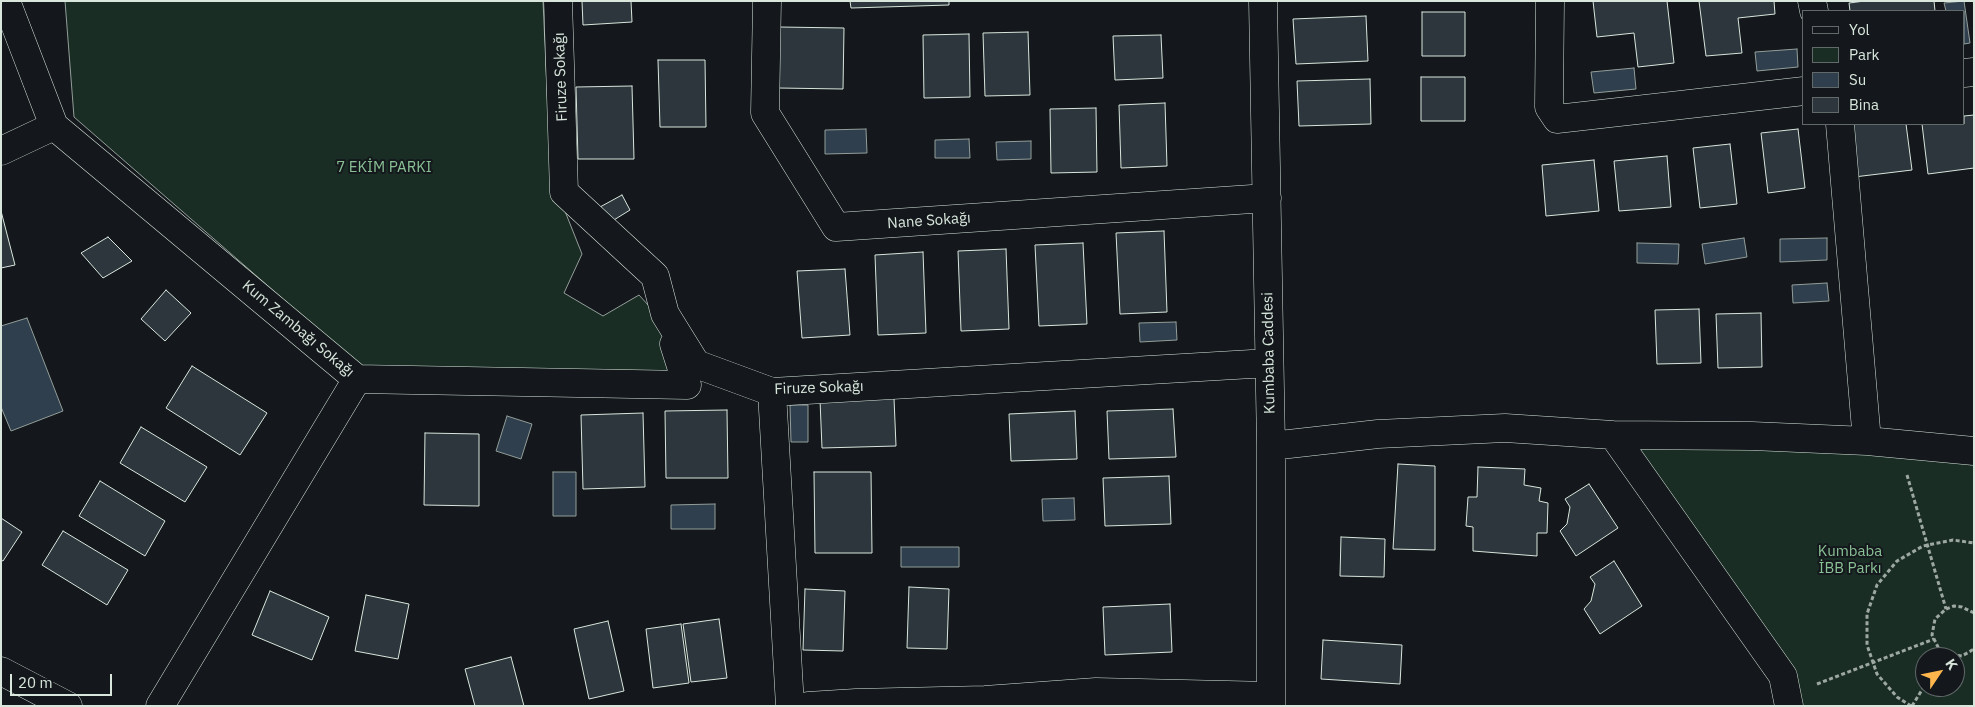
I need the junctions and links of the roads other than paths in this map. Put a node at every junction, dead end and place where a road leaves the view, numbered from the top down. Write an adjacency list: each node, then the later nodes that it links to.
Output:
1 (6, 1): 8 (street, Kum Zambağı Sokağı)
2 (558, 1): 11 (street, Firuze Sokağı)
3 (767, 1): 10 (street, Nane Sokağı)
4 (1263, 1): 10 (street, Kumbaba Caddesi)
5 (1550, 1): 6 (street)
6 (1802, 91)
7 (1840, 125): 16 (street)
8 (54, 126): 9 (street); 13 (street, Kum Zambağı Sokağı)
9 (1, 151)
10 (1267, 198): 12 (street, Kumbaba Caddesi)
11 (665, 314): 13 (street, Kum Zambağı Sokağı); 14 (street, Firuze Sokağı)
12 (1269, 363): 14 (street, Firuze Sokağı); 17 (street, Kumbaba Caddesi)
13 (357, 379): 24 (street)
14 (772, 392): 25 (street)
15 (1613, 435): 16 (street); 17 (street); 20 (street)
16 (1868, 440): 18 (street)
17 (1271, 446): 21 (street, Kumbaba Caddesi)
18 (1974, 451)
19 (1, 670): 23 (street)
20 (1788, 700)
21 (1271, 701): 22 (street)
22 (985, 703): 26 (street)
23 (68, 706)
24 (160, 706)
25 (790, 706)
26 (808, 706)

